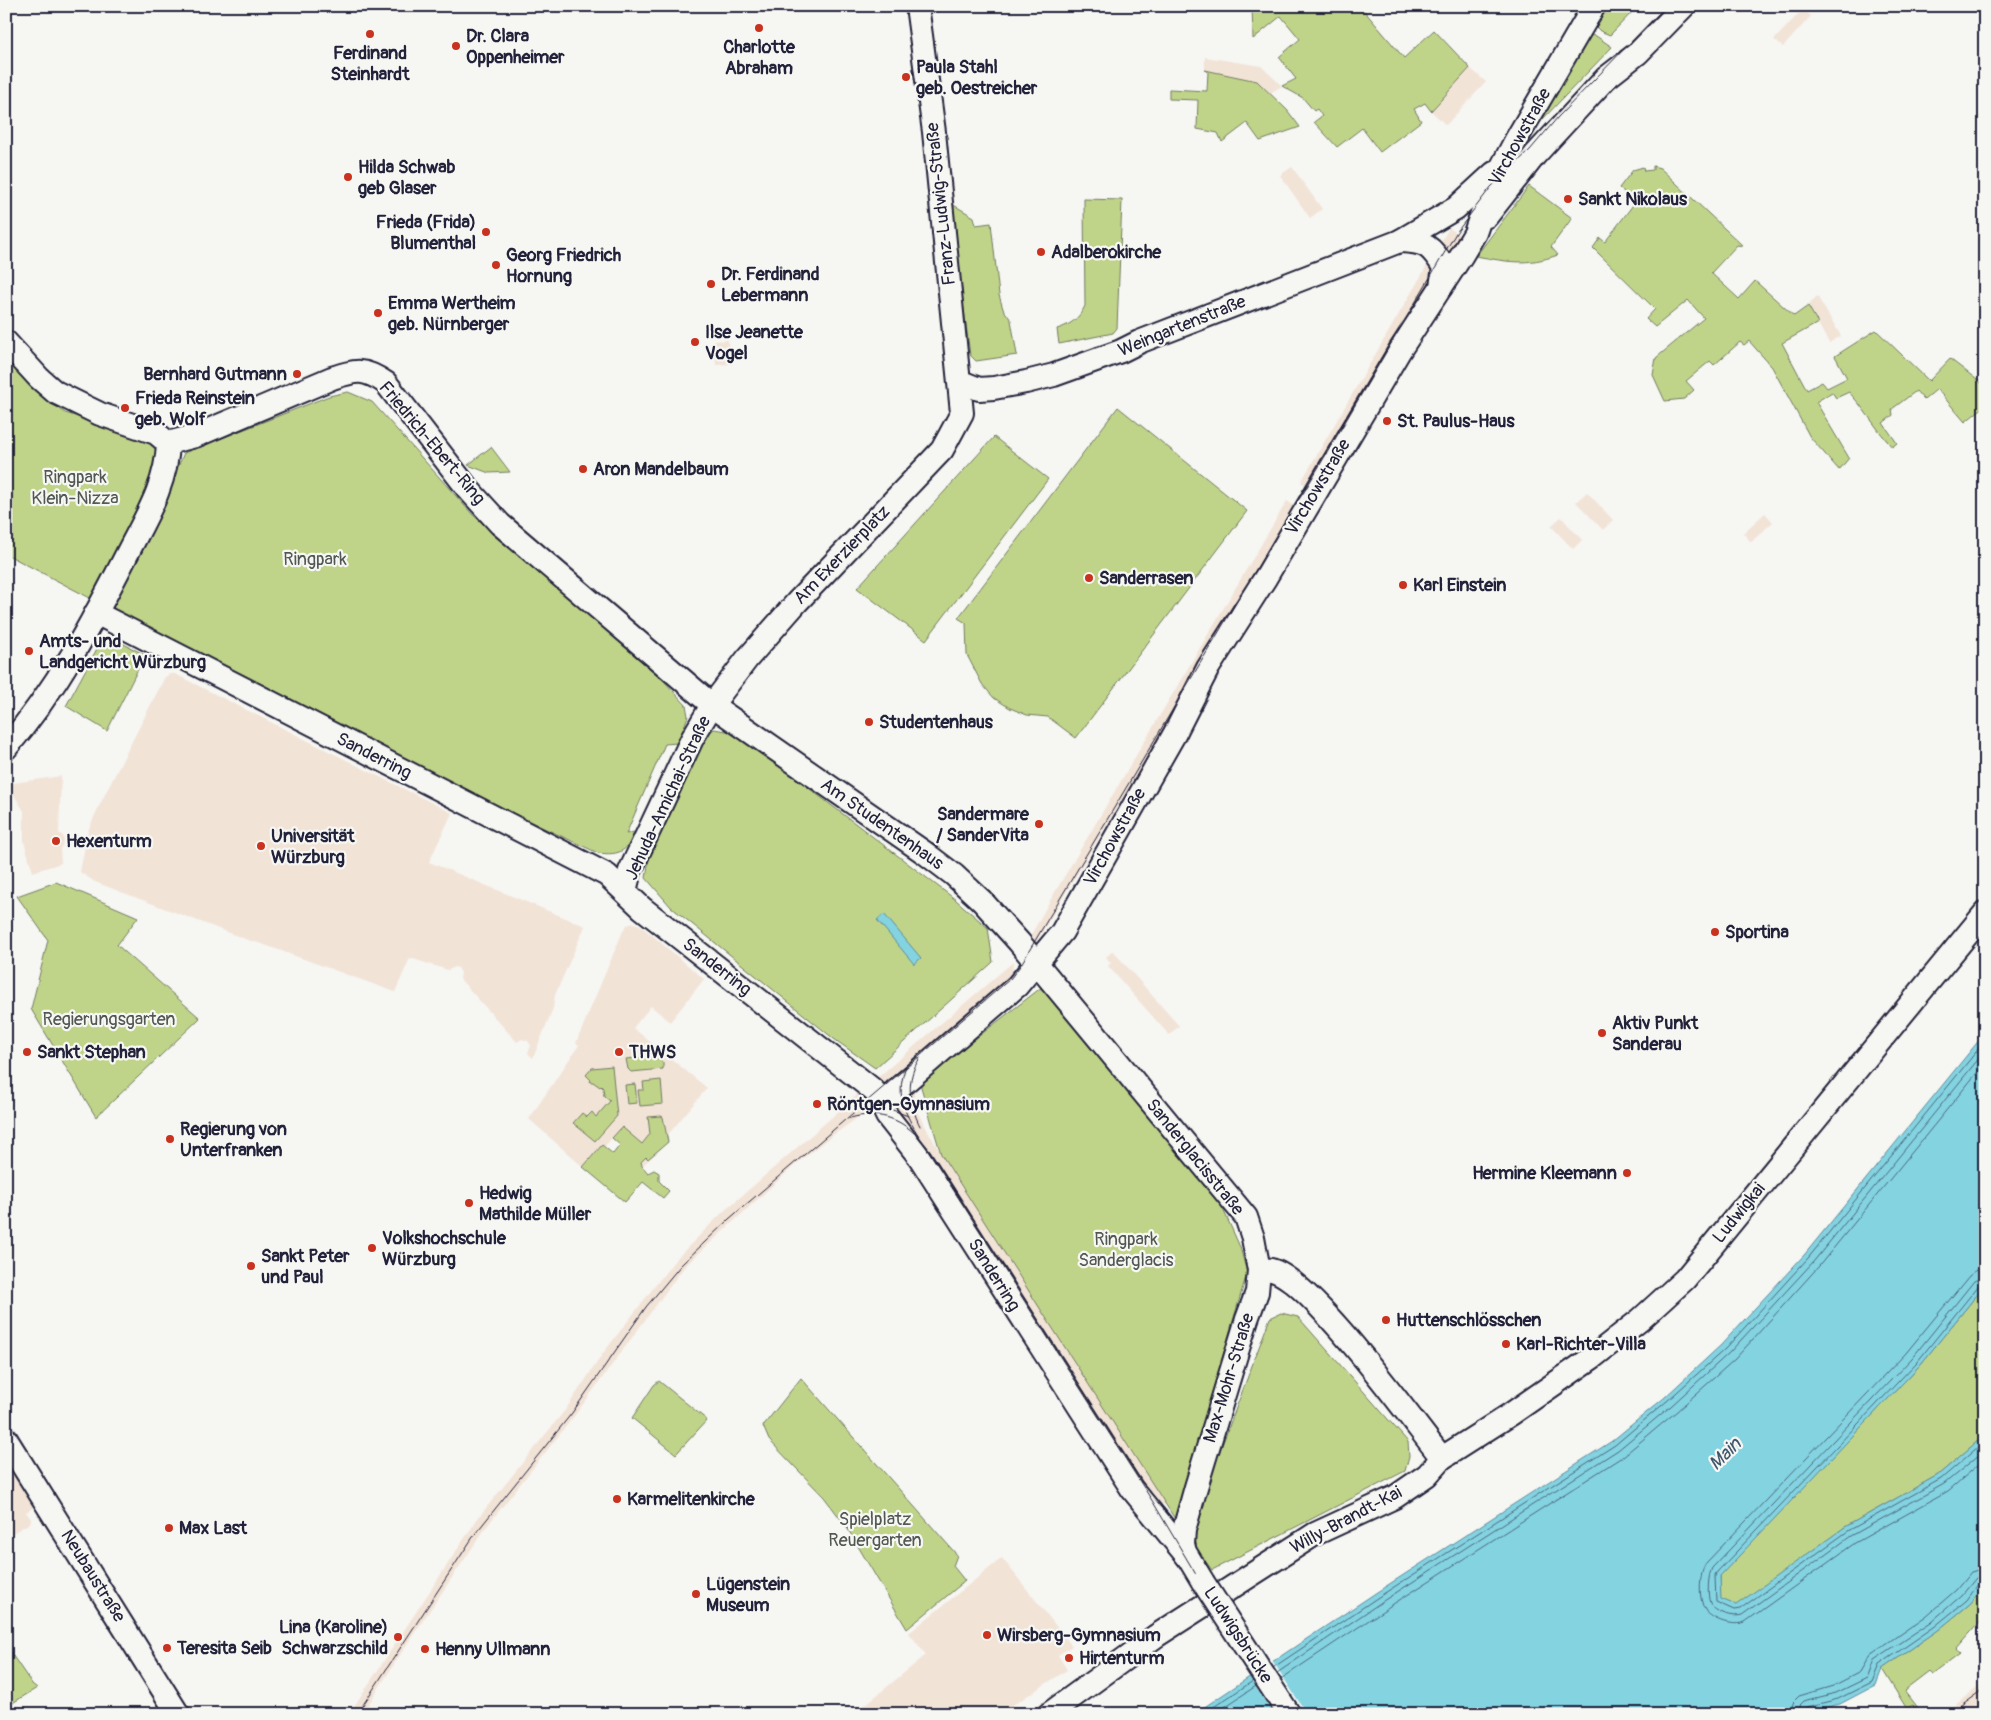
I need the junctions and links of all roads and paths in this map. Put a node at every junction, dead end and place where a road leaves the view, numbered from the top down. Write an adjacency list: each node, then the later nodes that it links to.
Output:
1 (917, 6): 9 (street, Franz-Ludwig-Straße)
2 (1684, 6): 5 (street)
3 (1594, 7): 4 (street, Virchowstraße)
4 (1507, 157): 5 (street, Virchowstraße); 6 (street, Weingartenstraße)
5 (1475, 233): 7 (street, Virchowstraße)
6 (1400, 241): 7 (street, Weingartenstraße); 9 (street, Weingartenstraße)
7 (1441, 288): 16 (street, Virchowstraße)
8 (6, 342): 10 (street)
9 (961, 391): 12 (street, Am Exerzierplatz)
10 (168, 443): 11 (street); 12 (street, Friedrich-Ebert-Ring)
11 (96, 613): 13 (street); 14 (street, Sanderring)
12 (712, 705): 14 (street, Jehuda-Amichai-Straße); 16 (street, Am Studentenhaus)
13 (6, 748)
14 (625, 891): 17 (street, Sanderring)
15 (1985, 913): 20 (street, Ludwigkai)
16 (1036, 962): 17 (street, Virchowstraße); 18 (street, Sanderglacisstraße)
17 (881, 1103): 21 (street, Sanderring)
18 (1259, 1270): 20 (street); 22 (street, Max-Mohr-Straße)
19 (6, 1439): 24 (street, Neubaustraße)
20 (1442, 1458): 25 (street, Willy-Brandt-Kai)
21 (1159, 1523): 22 (street); 23 (street, Sanderring)
22 (1184, 1530): 23 (street)
23 (1187, 1556): 26 (street, Ludwigsbrücke, bridge)
24 (178, 1714)
25 (1049, 1714)
26 (1289, 1714)

